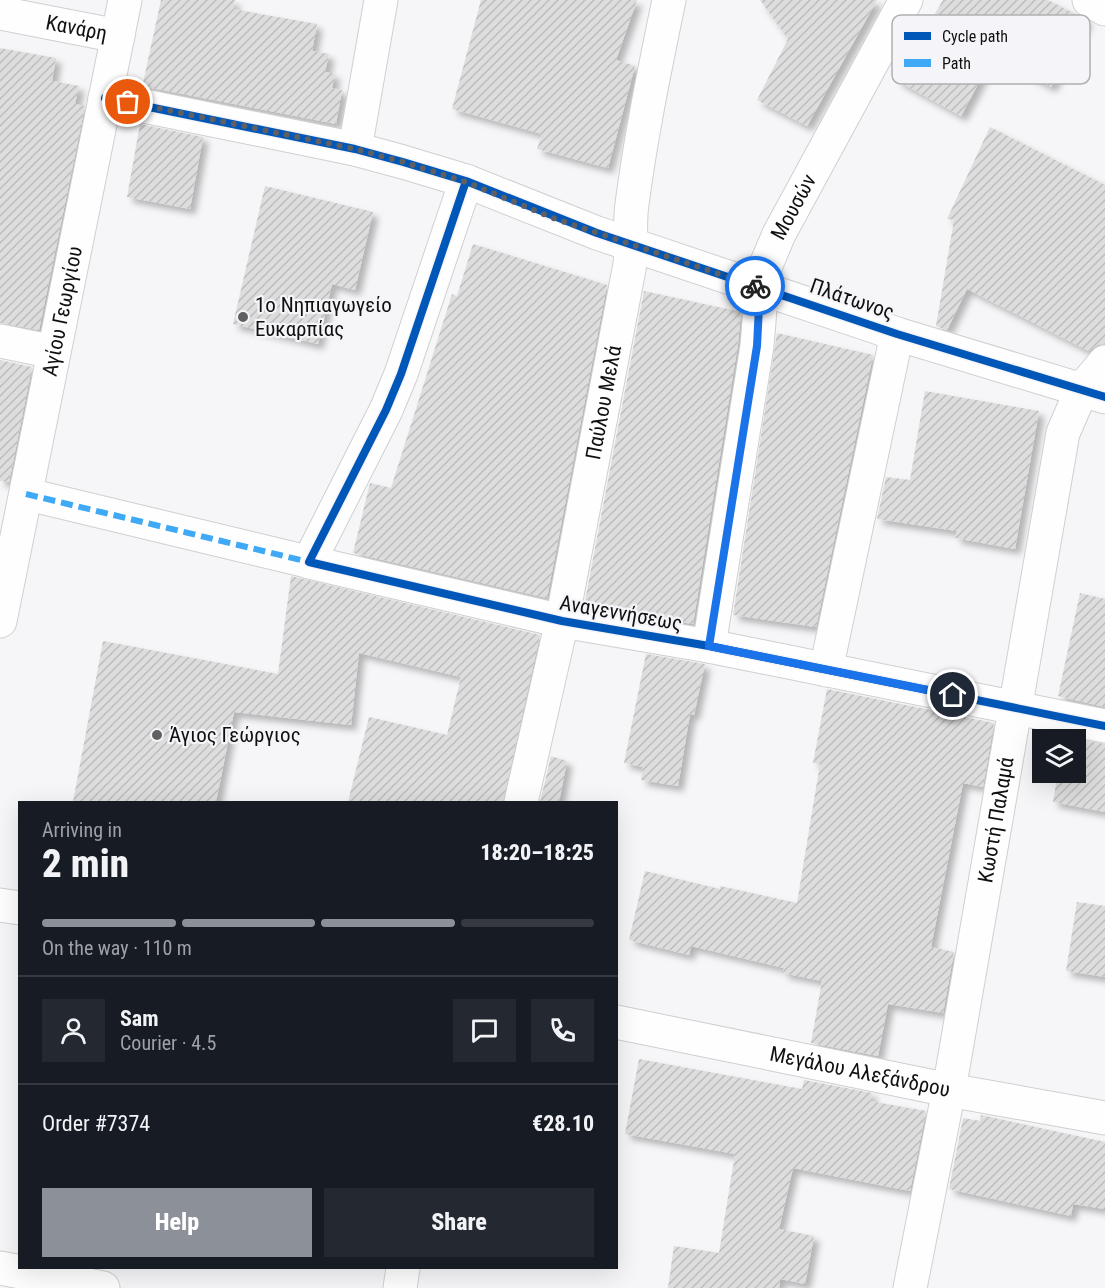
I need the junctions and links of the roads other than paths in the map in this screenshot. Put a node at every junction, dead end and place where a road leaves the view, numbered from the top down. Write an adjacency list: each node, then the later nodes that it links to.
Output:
1 (125, 0): 10 (street, Αγίου Γεωργίου)
2 (381, 0): 12 (street)
3 (669, 0): 14 (street, Παύλου Μελά)
4 (906, 0): 8 (street, Μουσών)
5 (1089, 0): 6 (street)
6 (1105, 9)
7 (0, 13): 10 (street, Κανάρη)
8 (898, 15)
9 (892, 26): 15 (street, Μουσών)
10 (118, 36): 11 (street, Αγίου Γεωργίου)
11 (105, 98): 12 (street, Πλάτωνος); 18 (street, Αγίου Γεωργίου)
12 (355, 149): 13 (street, Πλάτωνος)
13 (466, 182): 14 (street, Πλάτωνος); 22 (street)
14 (632, 245): 15 (street, Πλάτωνος); 24 (street, Παύλου Μελά)
15 (760, 287): 16 (street, Πλάτωνος); 25 (street, Μουσών)
16 (897, 333): 20 (street, Πλάτωνος); 26 (street)
17 (0, 341): 18 (street)
18 (54, 352): 21 (street, Αγίου Γεωργίου)
19 (1105, 362): 20 (street, Κωστή Παλαμά)
20 (1094, 393): 27 (street, Κωστή Παλαμά)
21 (26, 494): 22 (street); 23 (street, Αγίου Γεωργίου)
22 (309, 562): 24 (street, Αναγεννήσεως)
23 (0, 621)
24 (562, 621): 25 (street, Αναγεννήσεως); 29 (street, Παύλου Μελά)
25 (709, 646): 26 (street, Αναγεννήσεως)
26 (826, 670): 27 (street, Αναγεννήσεως)
27 (1016, 708): 28 (street, Αναγεννήσεως); 33 (street, Κωστή Παλαμά)
28 (1105, 726)
29 (521, 801)
30 (0, 904): 31 (street)
31 (18, 908)
32 (618, 1022): 33 (street, Μεγάλου Αλεξάνδρου)
33 (949, 1090): 34 (street, Μεγάλου Αλεξάνδρου); 39 (street, Κωστή Παλαμά)
34 (1105, 1118)
35 (0, 1268): 37 (street)
36 (404, 1269): 38 (street)
37 (103, 1288)
38 (400, 1288)
39 (910, 1288)

